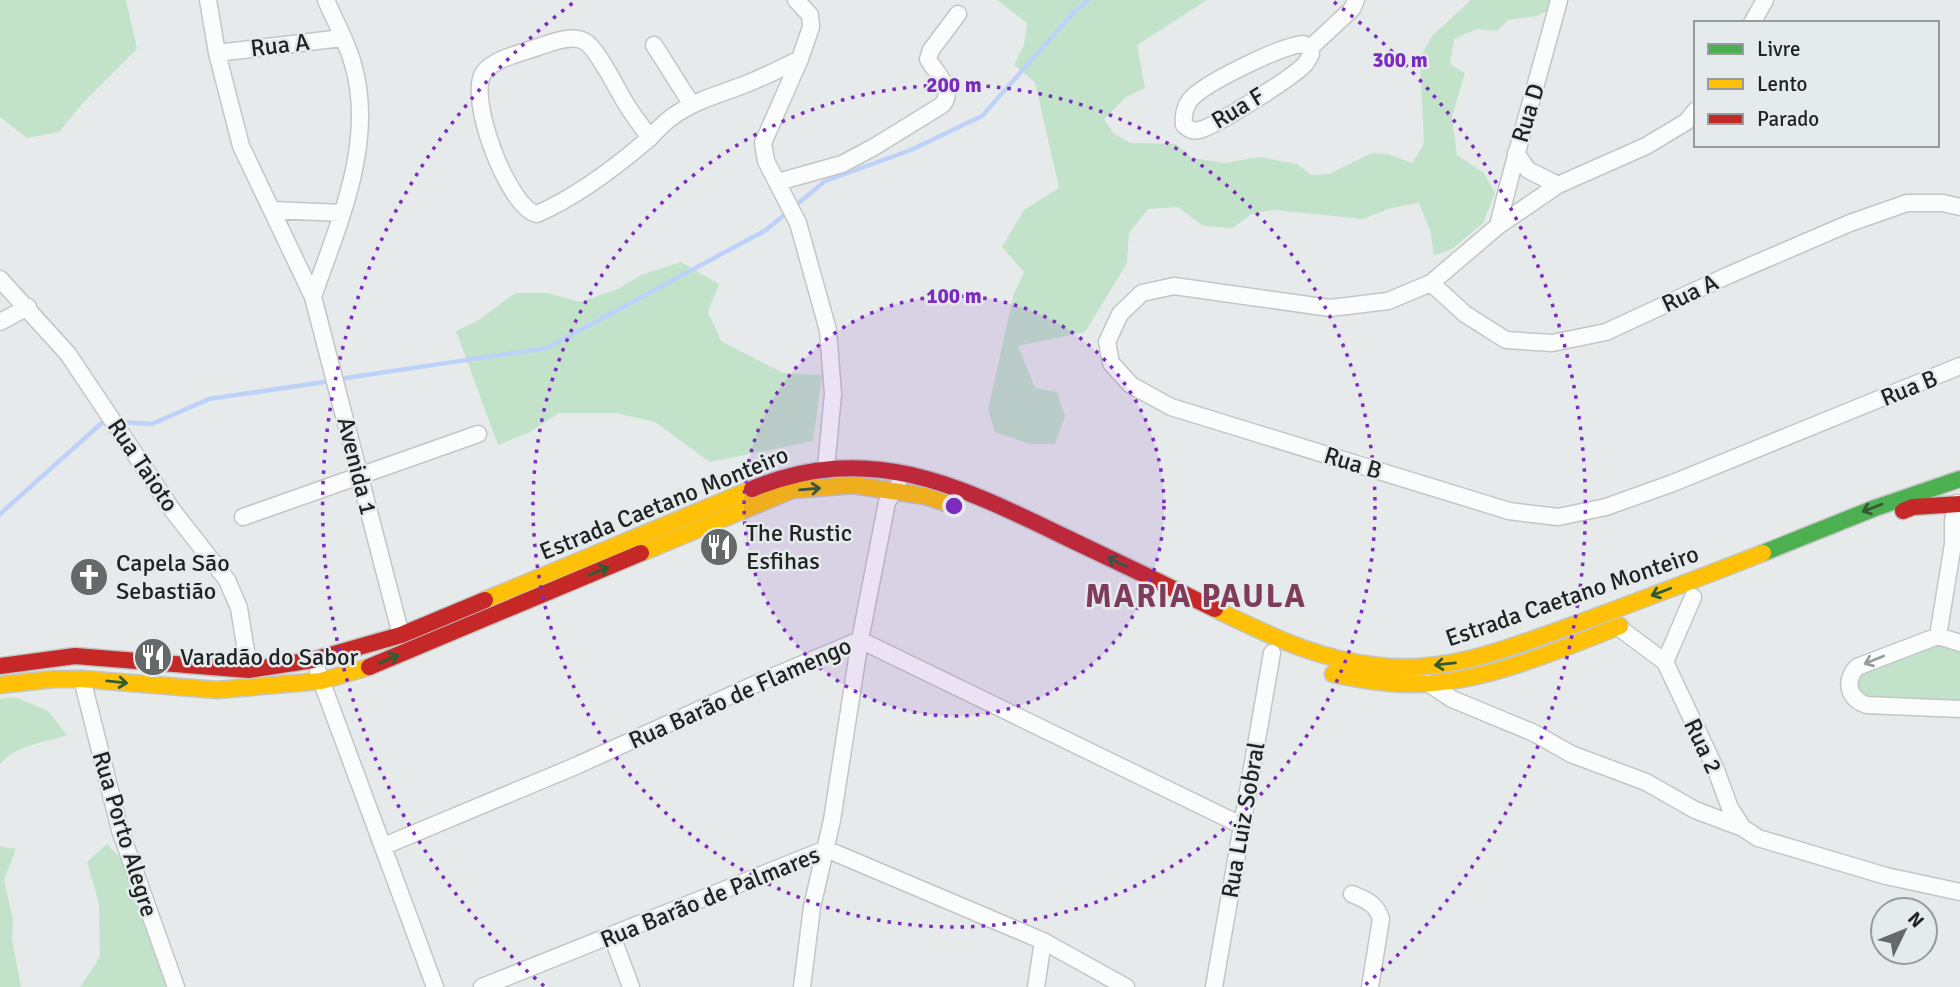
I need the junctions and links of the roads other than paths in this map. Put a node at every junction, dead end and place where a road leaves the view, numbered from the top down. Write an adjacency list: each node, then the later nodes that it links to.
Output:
1 (208, 0): 12 (street, Avenida 1)
2 (326, 0): 9 (street)
3 (796, 0): 13 (street)
4 (1356, 0): 11 (street, Rua F)
5 (1559, 0): 17 (street, Rua D)
6 (1765, 0): 8 (street)
7 (958, 14): 18 (street)
8 (1753, 21)
9 (342, 38): 12 (street, Rua A); 22 (street)
10 (654, 45): 14 (street)
11 (1310, 48): 11 (street, Rua F)
12 (217, 53): 21 (street, Avenida 1)
13 (800, 60): 14 (street); 18 (street)
14 (692, 105): 16 (street)
15 (1694, 112): 19 (street)
16 (650, 138): 16 (street)
17 (1516, 153): 19 (street); 23 (street, Rua D)
18 (778, 182): 31 (street)
19 (1558, 185): 23 (street)
20 (1960, 206): 25 (street, Rua A)
21 (273, 210): 22 (street); 26 (street, Avenida 1)
22 (342, 213): 26 (street)
23 (1498, 226): 25 (street)
24 (0, 279): 27 (street, Rua Taioto)
25 (1431, 284): 29 (street, Rua B)
26 (313, 297): 33 (street, Avenida 1)
27 (28, 307): 28 (street); 49 (street, Rua Taioto)
28 (0, 322)
29 (1960, 366)
30 (478, 434): 33 (street)
31 (825, 468): 32 (main road, Estrada Caetano Monteiro); 41 (main road, Estrada Caetano Monteiro)
32 (909, 474): 34 (main road, Estrada Caetano Monteiro, one-way to 32); 35 (street)
33 (359, 477): 37 (street); 41 (street, Avenida 1)
34 (1960, 480)
35 (894, 490): 43 (street); 45 (main road, Estrada Caetano Monteiro); 52 (main road, Estrada Caetano Monteiro, one-way to 35)
36 (1958, 503): 38 (main road, Estrada Caetano Monteiro); 42 (street)
37 (243, 517)
38 (1693, 597): 39 (main road, Estrada Caetano Monteiro); 47 (street)
39 (1668, 607)
40 (1624, 624): 47 (street, Rua 2); 53 (main road, Estrada Caetano Monteiro)
41 (401, 635): 46 (main road, Estrada Caetano Monteiro)
42 (1938, 636): 44 (street); 55 (street, one-way to 55)
43 (860, 640): 56 (street, Rua Barão de Flamengo); 58 (street, Rua Barão de Flamengo); 59 (street)
44 (1960, 643)
45 (1278, 656): 56 (street, Rua Luiz Sobral)
46 (313, 660): 49 (main road, Estrada Caetano Monteiro); 52 (street)
47 (1665, 662): 57 (street, Rua 2)
48 (0, 666): 49 (main road, Estrada Caetano Monteiro)
49 (249, 670)
50 (1320, 671): 53 (main road, Estrada Caetano Monteiro)
51 (82, 679): 52 (main road, Estrada Caetano Monteiro, one-way to 52); 54 (main road, Estrada Caetano Monteiro); 64 (street, Rua Porto Alegre)
52 (321, 681): 58 (street)
53 (1428, 683): 57 (street)
54 (0, 685)
55 (1960, 709)
56 (1243, 825): 71 (street, Rua Luiz Sobral)
57 (1743, 828): 60 (street)
58 (384, 846): 65 (street)
59 (826, 849): 62 (street, Rua Barão de Palmares); 63 (street, Rua Barão de Palmares); 68 (street)
60 (1960, 892)
61 (1352, 894): 72 (street)
62 (612, 936): 66 (street, Rua Barão de Palmares); 67 (street)
63 (1043, 941): 69 (street); 70 (street, Rua Barão de Palmares)
64 (176, 987)
65 (435, 987)
66 (482, 987)
67 (631, 987)
68 (802, 987)
69 (1036, 987)
70 (1126, 987)
71 (1214, 987)
72 (1370, 987)

